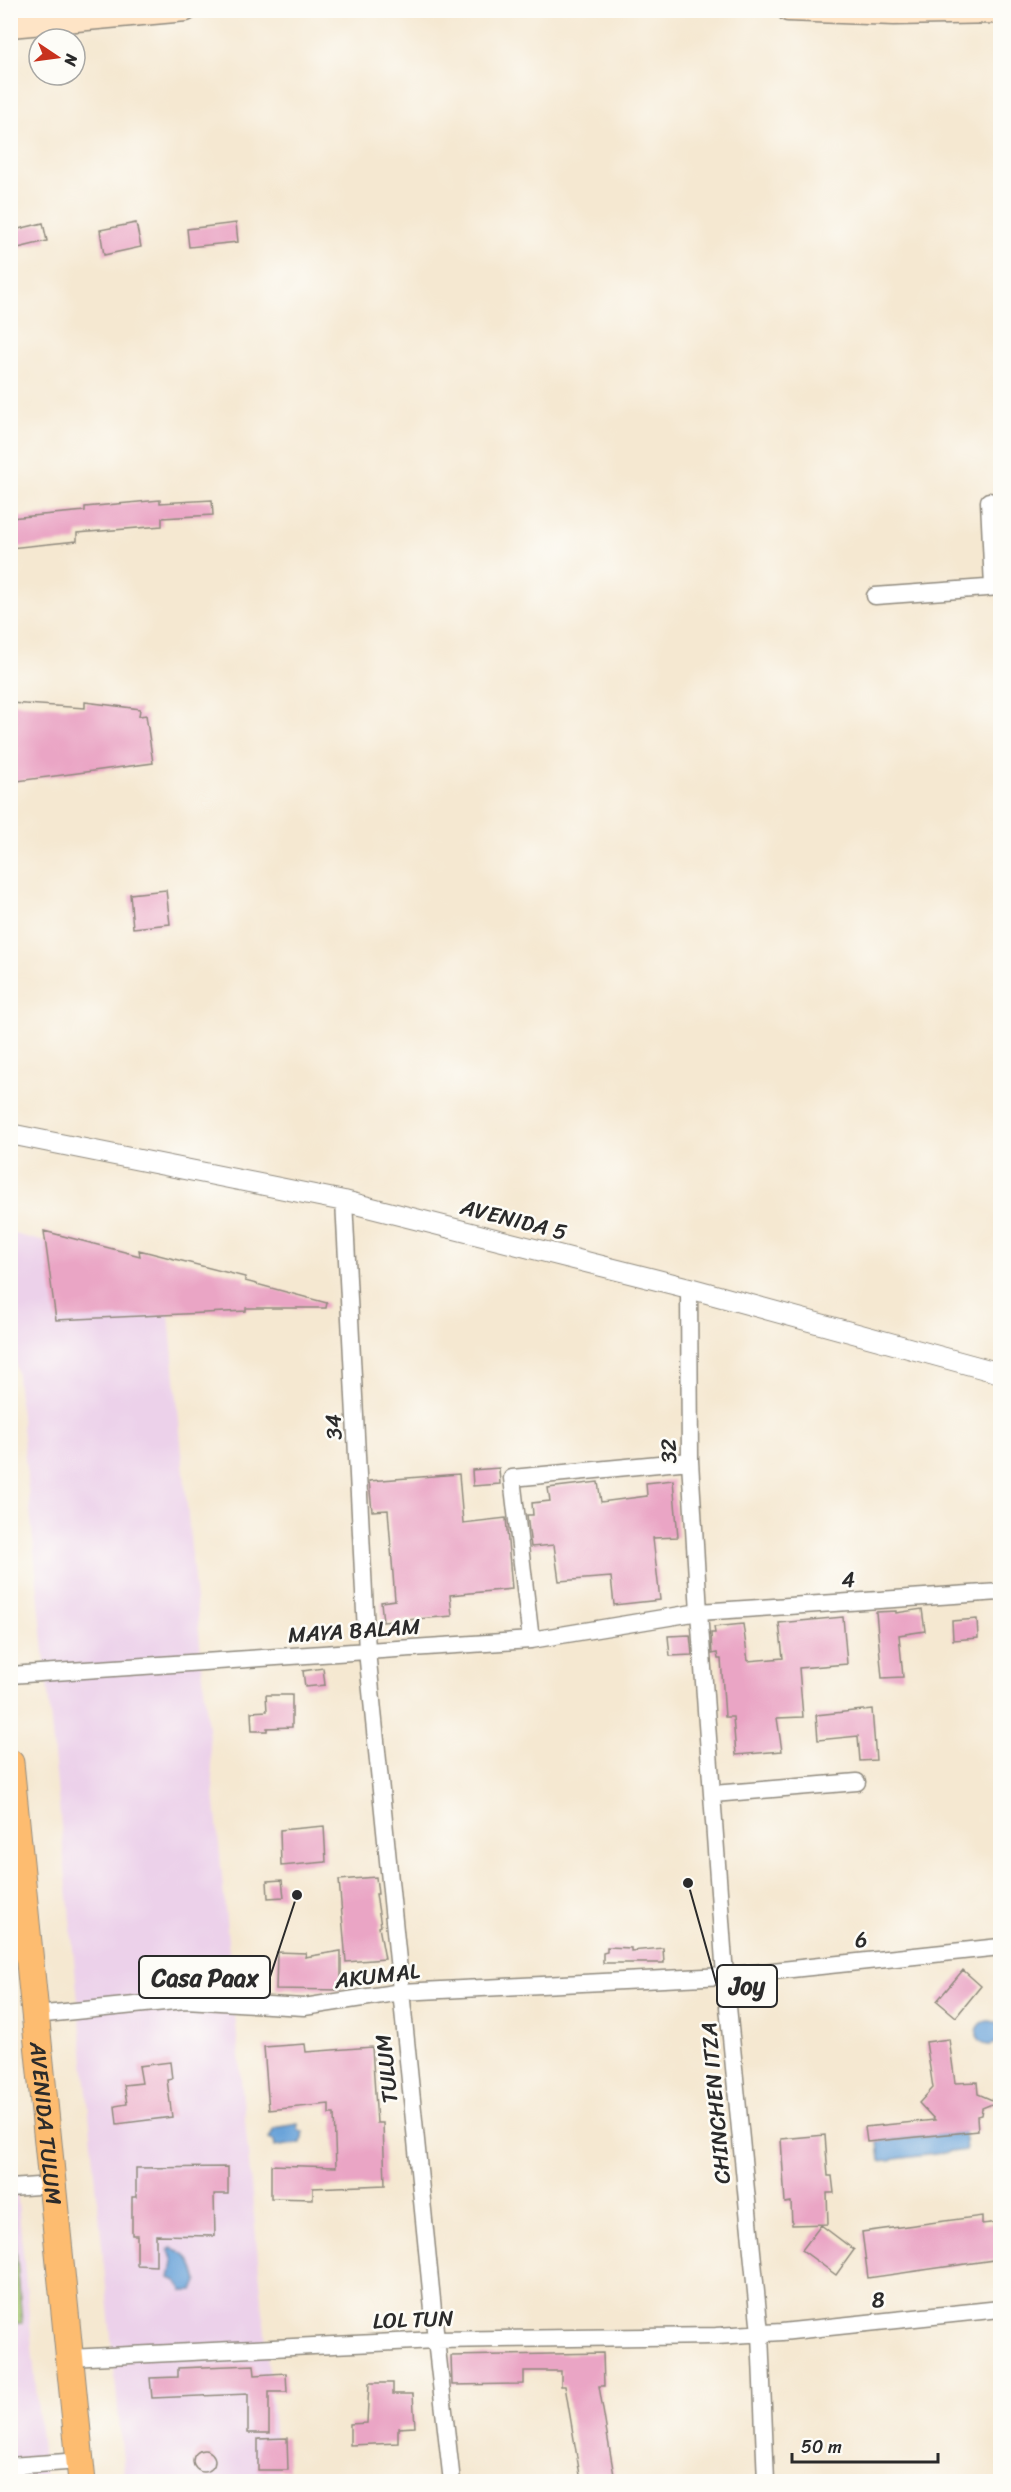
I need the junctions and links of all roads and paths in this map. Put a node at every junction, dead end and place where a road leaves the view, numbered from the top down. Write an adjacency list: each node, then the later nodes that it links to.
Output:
1 (186, 10): 4 (main road)
2 (788, 10): 3 (main road)
3 (1000, 12)
4 (10, 26)
5 (989, 501): 6 (street)
6 (997, 587): 7 (street)
7 (875, 596)
8 (10, 1134): 9 (street, AVENIDA 5)
9 (344, 1201): 10 (street, AVENIDA 5); 16 (street, 34)
10 (689, 1288): 11 (street, AVENIDA 5); 12 (street, 32)
11 (1000, 1373)
12 (690, 1461): 14 (street, 32); 15 (street)
13 (1000, 1592): 14 (street, 4)
14 (699, 1612): 15 (street, MAYA BALAM); 20 (street, CHINCHEN ITZA)
15 (531, 1640): 16 (street, MAYA BALAM)
16 (367, 1651): 17 (street, MAYA BALAM); 24 (street, TULUM)
17 (10, 1675)
18 (10, 1763): 21 (highway, AVENIDA TULUM)
19 (857, 1782): 20 (street)
20 (713, 1794): 23 (street, CHINCHEN ITZA)
21 (14, 1827): 25 (highway, AVENIDA TULUM)
22 (1000, 1947): 23 (street, 6)
23 (725, 1976): 24 (street, AKUMAL); 29 (street, CHINCHEN ITZA)
24 (402, 1992): 25 (street, AKUMAL); 30 (street, TULUM)
25 (35, 2015): 26 (highway, AVENIDA TULUM)
26 (51, 2185): 27 (street); 31 (highway, AVENIDA TULUM)
27 (10, 2188)
28 (1000, 2309): 29 (street, 8)
29 (760, 2333): 30 (street, LOL TUN); 35 (street, CHINCHEN ITZA)
30 (436, 2340): 31 (street, LOL TUN); 34 (street, TULUM)
31 (69, 2358): 33 (highway, AVENIDA TULUM)
32 (10, 2466): 33 (street)
33 (81, 2471)
34 (452, 2481)
35 (766, 2481)

